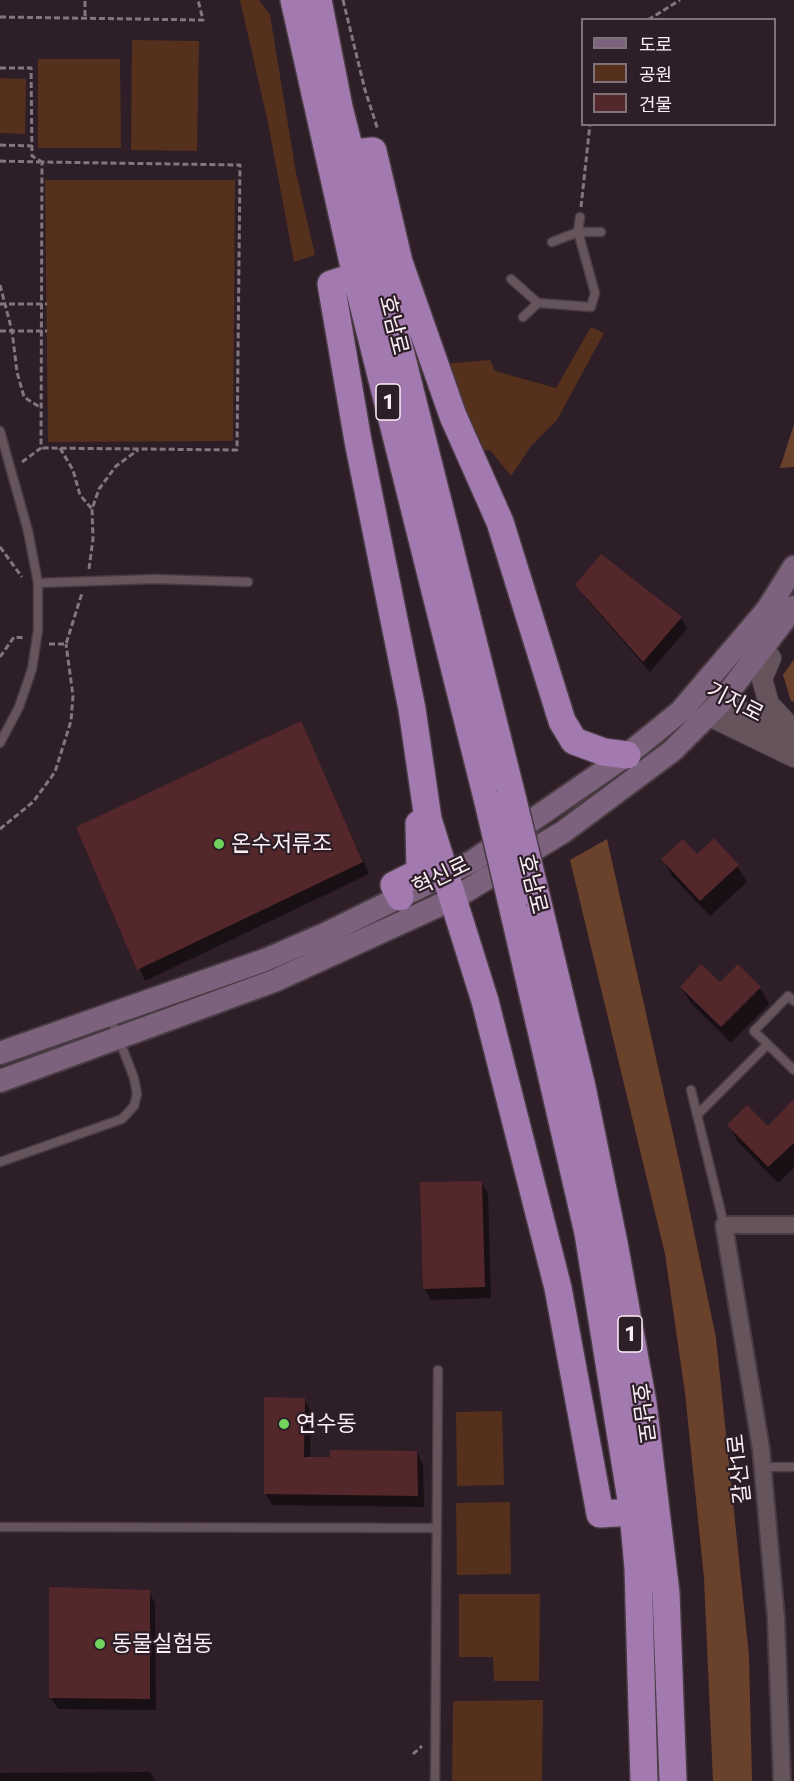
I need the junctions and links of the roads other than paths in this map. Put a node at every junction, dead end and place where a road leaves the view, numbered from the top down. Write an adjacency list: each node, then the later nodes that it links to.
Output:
1 (294, 0): 8 (highway, 호남로 / 1)
2 (318, 0): 3 (highway, 호남로 / 1)
3 (352, 153): 25 (highway); 27 (highway, 호남로 / 1)
4 (580, 217): 5 (lane)
5 (578, 232): 6 (lane); 7 (lane); 10 (lane)
6 (601, 232)
7 (552, 242)
8 (356, 276): 27 (highway, 호남로 / 1); 28 (highway)
9 (511, 279): 10 (lane)
10 (538, 303): 11 (lane)
11 (523, 317)
12 (0, 431): 13 (lane)
13 (4, 462): 16 (lane)
14 (794, 567): 19 (main road, 혁신로)
15 (248, 582): 16 (lane)
16 (39, 583): 24 (lane)
17 (794, 607): 18 (main road, 혁신로)
18 (763, 649): 20 (main road, 혁신로); 22 (street)
19 (694, 698): 20 (street, 기지로); 25 (main road, 혁신로)
20 (714, 708): 21 (street, 기지로); 22 (street, 기지로); 23 (main road, 혁신로)
21 (742, 733): 23 (street); 26 (street, 기지로)
22 (788, 735)
23 (686, 737): 29 (main road, 혁신로)
24 (0, 743)
25 (627, 755): 29 (main road, 혁신로)
26 (794, 757)
27 (499, 795): 46 (highway, 호남로 / 1, bridge); 51 (highway, 호남로 / 1, bridge)
28 (428, 819): 29 (highway); 30 (highway)
29 (449, 888): 30 (main road, 혁신로); 33 (main road, 혁신로); 46 (highway)
30 (400, 897): 32 (main road, 혁신로)
31 (794, 1001): 34 (lane)
32 (109, 1015): 33 (lane); 35 (main road, 혁신로)
33 (118, 1040): 37 (main road, 혁신로); 40 (lane)
34 (767, 1045): 36 (lane); 39 (lane)
35 (0, 1053)
36 (794, 1070)
37 (0, 1081)
38 (691, 1090): 39 (lane)
39 (697, 1115): 41 (lane)
40 (0, 1162)
41 (724, 1225): 42 (street); 44 (street, 갈산1로)
42 (794, 1226)
43 (438, 1370): 48 (lane)
44 (763, 1467): 45 (lane); 52 (street, 갈산1로)
45 (794, 1467)
46 (633, 1512): 50 (highway, 호남로 / 1)
47 (0, 1527): 48 (lane)
48 (435, 1528): 49 (lane)
49 (435, 1781)
50 (644, 1781)
51 (673, 1781)
52 (782, 1781)

